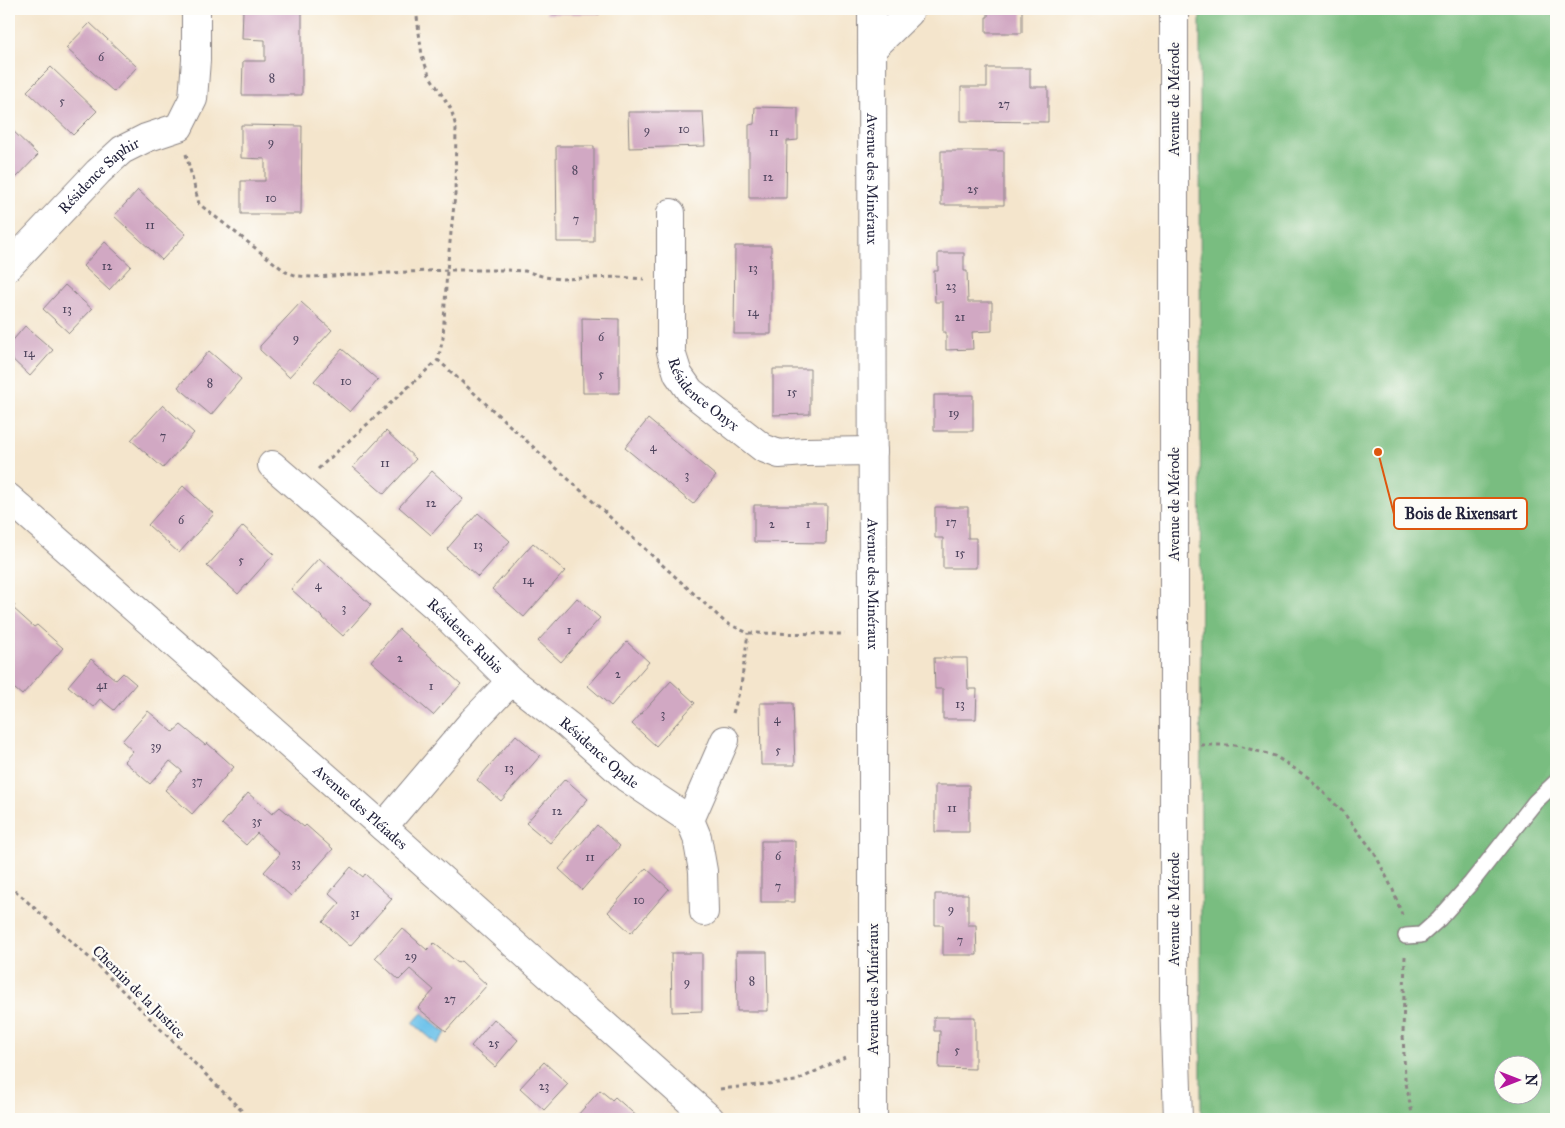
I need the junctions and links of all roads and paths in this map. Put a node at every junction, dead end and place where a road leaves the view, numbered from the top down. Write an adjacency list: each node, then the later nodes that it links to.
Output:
1 (196, 9): 7 (street)
2 (416, 9): 10 (path)
3 (872, 9): 6 (street, Avenue des Minéraux)
4 (910, 9): 6 (street)
5 (1174, 9): 21 (street, Avenue de Mérode)
6 (872, 49): 13 (street, Avenue des Minéraux)
7 (179, 127): 9 (street, Résidence Saphir); 10 (path)
8 (671, 213): 11 (street, Résidence Onyx)
9 (9, 266)
10 (447, 270): 11 (path); 12 (path)
11 (672, 281): 13 (street, Résidence Onyx)
12 (438, 360): 15 (path); 17 (path)
13 (873, 451): 18 (street, Avenue des Minéraux)
14 (272, 465): 15 (street, Résidence Rubis)
15 (298, 487): 19 (street, Résidence Rubis)
16 (9, 498): 24 (street, Avenue des Pléiades)
17 (748, 633): 18 (path); 20 (path)
18 (874, 634): 29 (street, Avenue des Minéraux)
19 (511, 681): 23 (street, Résidence Opale); 24 (street, Résidence Rubis)
20 (725, 740): 23 (street)
21 (1173, 744): 27 (path); 28 (street, Avenue de Mérode)
22 (1556, 782): 27 (lane)
23 (690, 820): 26 (street)
24 (383, 827): 30 (street, Avenue des Pléiades)
25 (9, 885): 31 (path, Chemin de la Justice)
26 (704, 912)
27 (1406, 936): 36 (path)
28 (1174, 1000): 34 (street, Avenue de Mérode); 35 (street, Avenue de Mérode)
29 (872, 1043): 30 (path); 33 (street, Avenue des Minéraux)
30 (680, 1092): 32 (street, Avenue des Pléiades)
31 (250, 1119)
32 (710, 1119)
33 (872, 1119)
34 (1160, 1119)
35 (1178, 1119)
36 (1413, 1119)

